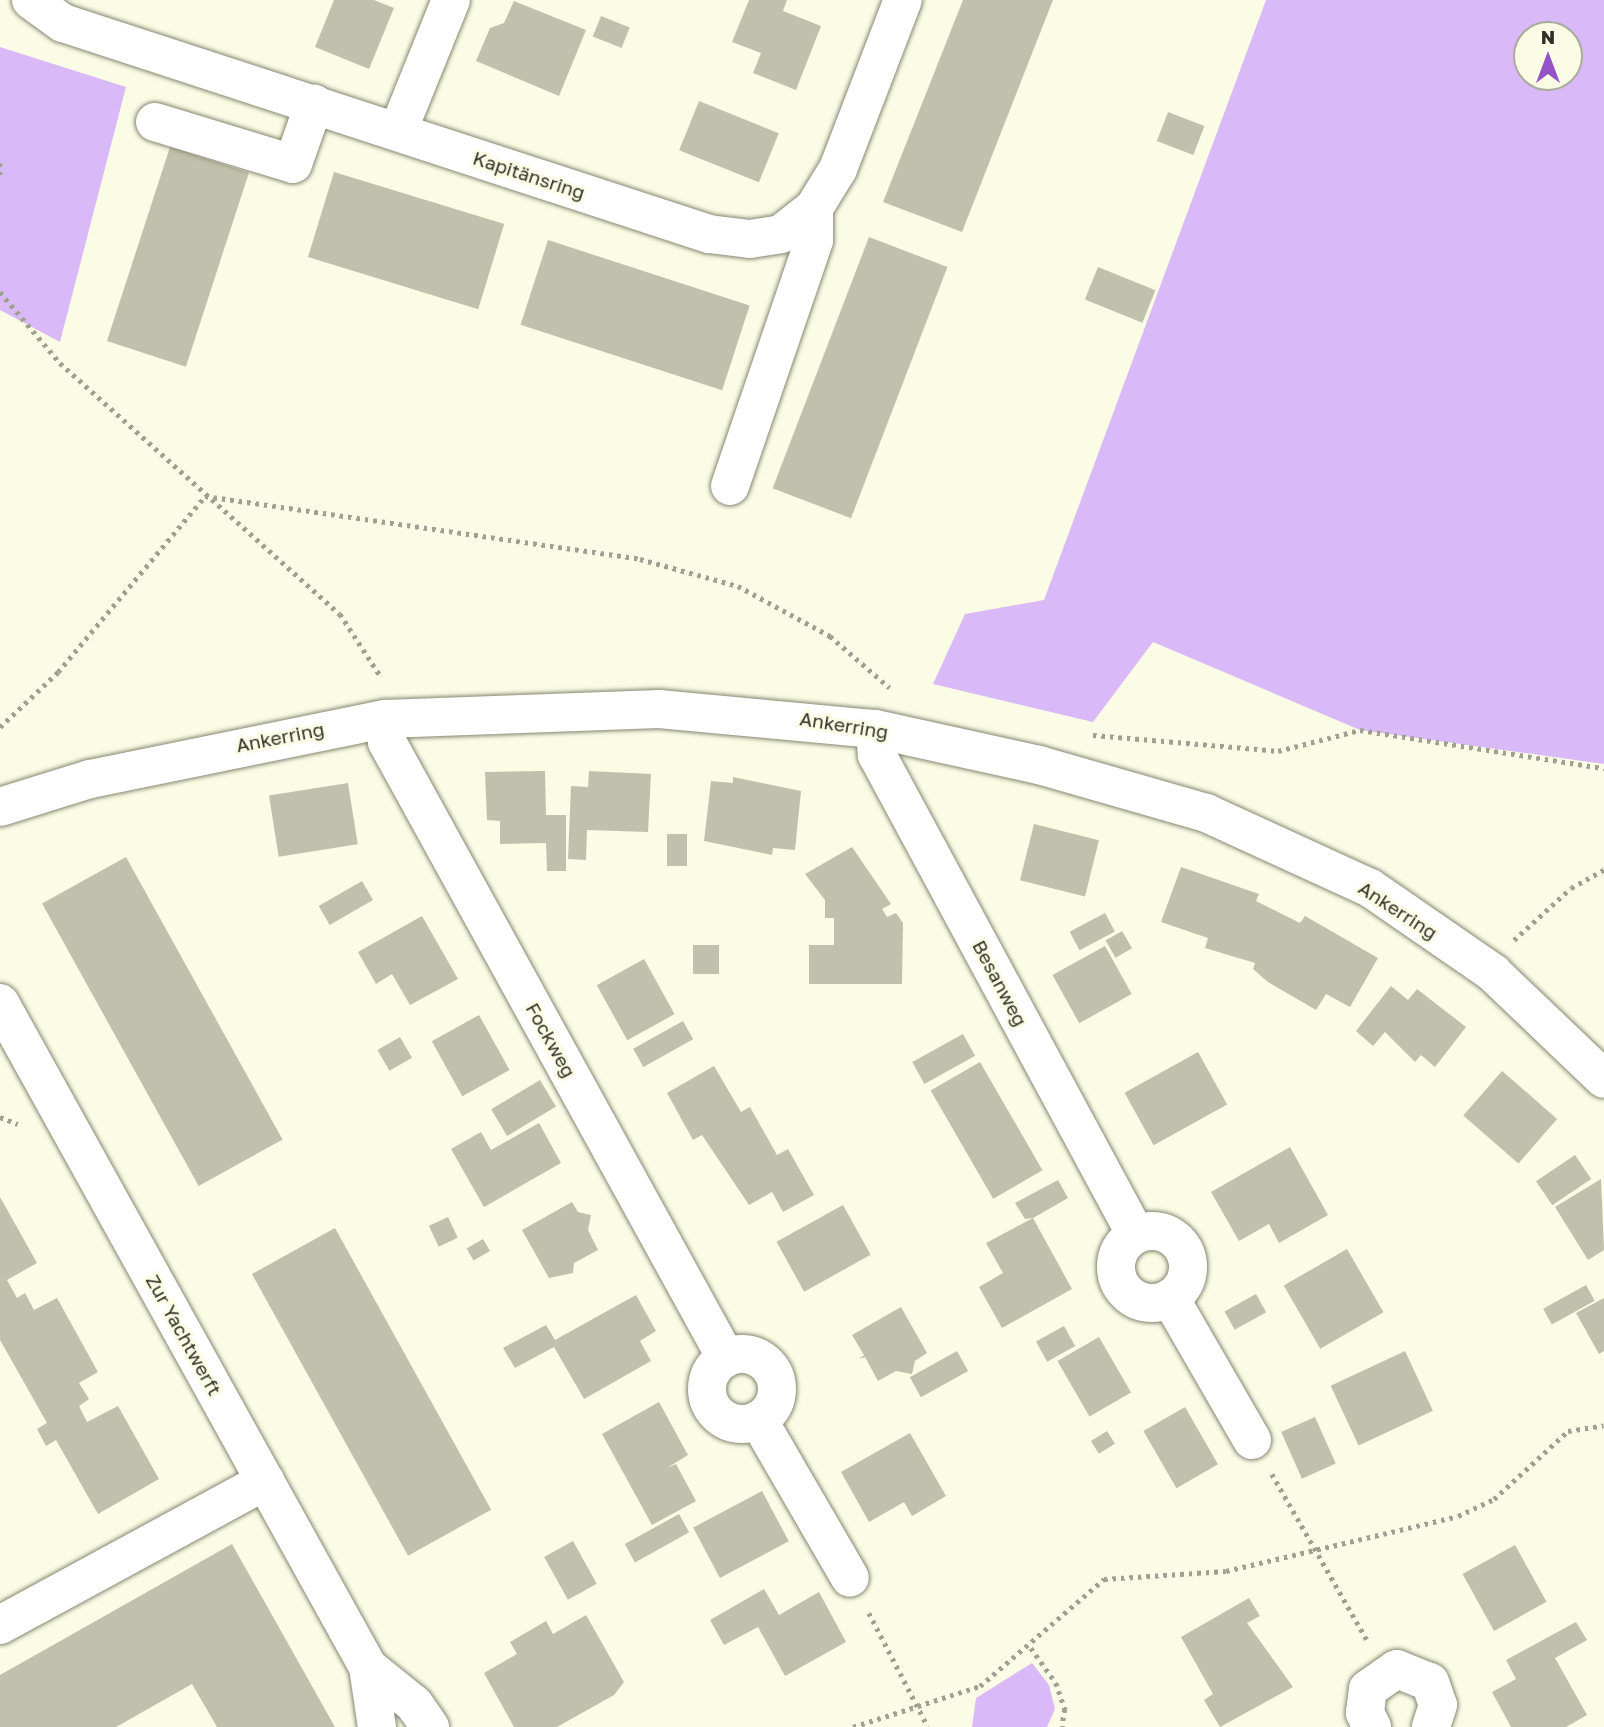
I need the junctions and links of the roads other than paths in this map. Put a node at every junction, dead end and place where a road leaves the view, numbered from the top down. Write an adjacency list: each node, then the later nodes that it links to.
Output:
1 (31, 0): 4 (street, Kapitänsring)
2 (451, 0): 6 (street)
3 (903, 0): 7 (street, Kapitänsring)
4 (314, 104): 5 (street); 6 (street, Kapitänsring)
5 (155, 122)
6 (398, 131): 7 (street, Kapitänsring)
7 (814, 208): 8 (street)
8 (730, 486)
9 (385, 719): 10 (street, Ankerring); 11 (street, Ankerring); 18 (street, Fockweg)
10 (875, 729): 13 (street, Ankerring); 14 (street, Besanweg)
11 (0, 807)
12 (0, 1003): 17 (street, Zur Yachtwerft)
13 (1604, 1079)
14 (1136, 1235): 15 (street); 15 (street)
15 (1170, 1298): 16 (street)
16 (1252, 1440)
17 (265, 1481): 19 (street); 20 (street, Zur Yachtwerft)
18 (850, 1578)
19 (0, 1625)
20 (368, 1667): 21 (street, Zur Yachtwerft); 22 (street, Zur Yachtwerft)
21 (377, 1727)
22 (430, 1727)
23 (1372, 1727): 24 (street)
24 (1431, 1727)

